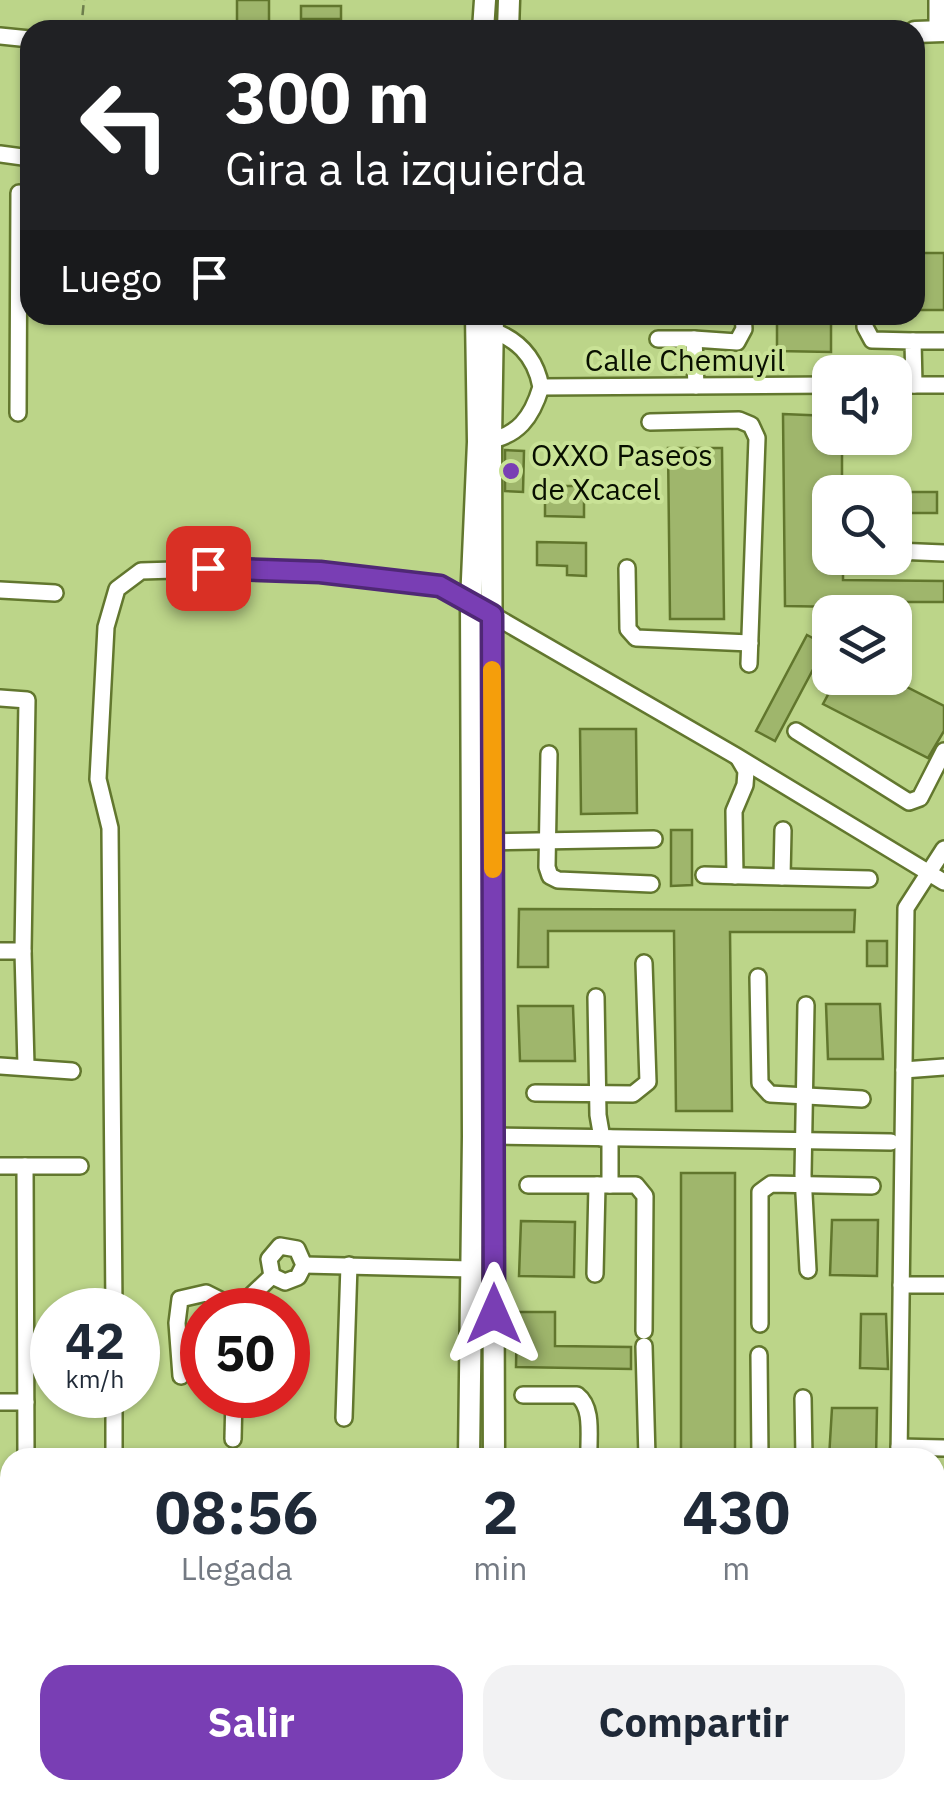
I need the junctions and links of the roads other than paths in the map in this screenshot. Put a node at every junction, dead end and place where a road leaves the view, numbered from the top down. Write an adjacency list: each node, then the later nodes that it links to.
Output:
1 (937, 0): 2 (street)
2 (941, 31)
3 (19, 194): 5 (street)
4 (0, 231): 5 (street)
5 (18, 234): 19 (street)
6 (484, 325): 22 (main road)
7 (489, 325): 18 (street)
8 (744, 325): 11 (street)
9 (864, 325): 13 (street)
10 (658, 340): 11 (street)
11 (694, 340): 17 (street)
12 (944, 340): 13 (street)
13 (913, 342): 15 (street)
14 (812, 385): 17 (street, Calle Chemuyil)
15 (914, 385): 16 (street)
16 (944, 385)
17 (702, 386): 18 (street, Calle Chemuyil); 20 (street)
18 (541, 387): 22 (street)
19 (18, 412)
20 (710, 421): 21 (street); 30 (street)
21 (650, 422)
22 (484, 441): 28 (main road); 29 (main road)
23 (912, 552): 24 (street)
24 (944, 553)
25 (626, 568): 30 (street)
26 (0, 590): 27 (street)
27 (55, 593)
28 (471, 602): 29 (street); 40 (main road); 84 (street)
29 (492, 615): 36 (street); 40 (main road)
30 (750, 643): 31 (street)
31 (749, 664)
32 (0, 698): 50 (street)
33 (796, 732): 34 (street)
34 (944, 751)
35 (549, 754): 39 (street)
36 (736, 756): 42 (street); 44 (street)
37 (783, 830): 45 (street)
38 (654, 839): 39 (street)
39 (547, 840): 40 (street); 48 (street)
40 (483, 842): 64 (main road); 65 (main road)
41 (944, 849): 42 (street)
42 (928, 873): 47 (street); 58 (street)
43 (704, 875): 44 (street)
44 (735, 876): 45 (street)
45 (782, 877): 46 (street)
46 (869, 879)
47 (944, 882)
48 (651, 884)
49 (0, 951): 50 (street)
50 (23, 952): 56 (street)
51 (644, 963): 61 (street)
52 (758, 978): 62 (street)
53 (596, 996): 61 (street)
54 (806, 1005): 62 (street)
55 (0, 1066): 56 (street)
56 (26, 1066): 59 (street)
57 (944, 1067): 58 (street)
58 (904, 1070): 82 (street)
59 (72, 1071)
60 (535, 1093): 61 (street)
61 (599, 1094): 66 (street)
62 (805, 1096): 63 (street); 67 (street)
63 (862, 1099)
64 (473, 1136): 65 (street); 78 (main road)
65 (495, 1136): 66 (street); 101 (main road)
66 (606, 1138): 67 (street); 74 (street)
67 (805, 1141): 68 (street); 72 (street)
68 (891, 1142)
69 (0, 1166): 70 (street)
70 (25, 1166): 71 (street); 93 (street)
71 (80, 1166)
72 (804, 1184): 75 (street); 79 (street); 87 (street)
73 (528, 1185): 74 (street)
74 (604, 1185): 80 (street); 103 (street)
75 (872, 1186)
76 (349, 1264): 77 (street); 78 (street); 96 (street)
77 (304, 1265): 81 (street); 81 (street)
78 (471, 1269): 100 (main road)
79 (808, 1270)
80 (595, 1274)
81 (272, 1276): 85 (street)
82 (901, 1284): 83 (street); 106 (street)
83 (944, 1285)
84 (114, 1288)
85 (259, 1288)
86 (180, 1299): 89 (street)
87 (760, 1324)
88 (759, 1355): 104 (street)
89 (180, 1358)
90 (523, 1395): 102 (street)
91 (803, 1398): 105 (street)
92 (0, 1402): 93 (street)
93 (26, 1402): 98 (street)
94 (114, 1418): 99 (street)
95 (233, 1418): 97 (street)
96 (344, 1418)
97 (233, 1439)
98 (26, 1448)
99 (114, 1448)
100 (470, 1448)
101 (494, 1448)
102 (589, 1448)
103 (647, 1448)
104 (760, 1448)
105 (804, 1448)
106 (899, 1448)

